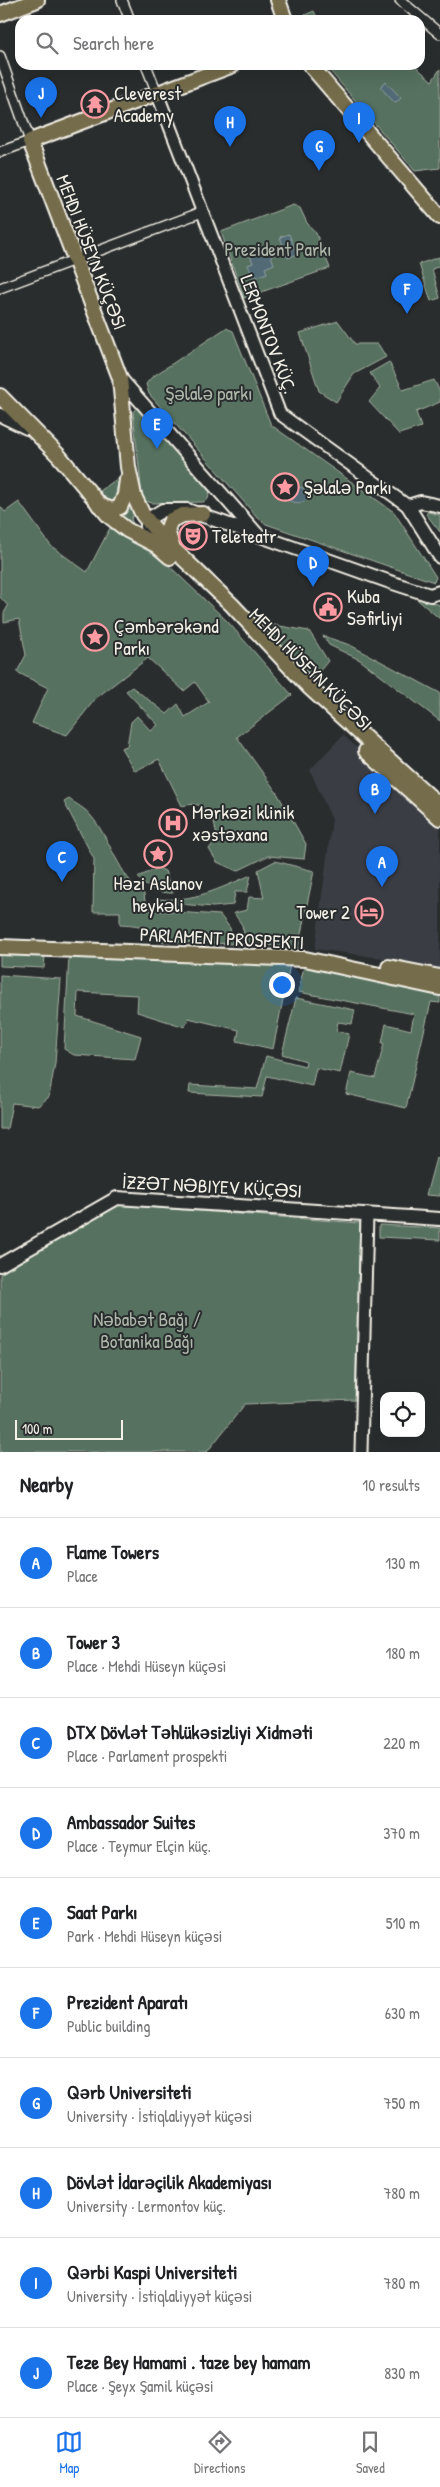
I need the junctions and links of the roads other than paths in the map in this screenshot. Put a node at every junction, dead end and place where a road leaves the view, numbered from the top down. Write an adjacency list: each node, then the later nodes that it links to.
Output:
1 (37, 0): 5 (main road)
2 (122, 0): 6 (street)
3 (278, 0): 7 (main road)
4 (400, 0): 8 (street)
5 (0, 14)
6 (128, 15)
7 (283, 15)
8 (418, 15)
9 (425, 21): 10 (street)
10 (440, 34)
11 (0, 56): 16 (street, MEHDI HÜSEYN KÜÇƏSI)
12 (148, 70): 15 (street, LERMONTOV KÜÇ.)
13 (219, 70): 15 (main road)
14 (314, 70): 19 (main road)
15 (157, 93): 16 (main road); 18 (street, LERMONTOV KÜÇ.)
16 (30, 141): 17 (street); 20 (main road, MEHDI HÜSEYN KÜÇƏSI)
17 (0, 152)
18 (202, 212): 20 (street); 28 (street, LERMONTOV KÜÇ.)
19 (440, 217)
20 (76, 258): 21 (street); 22 (main road, MEHDI HÜSEYN KÜÇƏSI)
21 (0, 288)
22 (120, 378): 26 (main road, MEHDI HÜSEYN KÜÇƏSI); 32 (main road)
23 (0, 396): 25 (main road, MEHDI HÜSEYN KÜÇƏSI)
24 (0, 415): 25 (main road)
25 (40, 436): 27 (main road, MEHDI HÜSEYN KÜÇƏSI)
26 (128, 467): 27 (main road); 31 (main road, MEHDI HÜSEYN KÜÇƏSI)
27 (98, 504): 33 (main road, MEHDI HÜSEYN KÜÇƏSI)
28 (408, 506): 29 (main road); 35 (main road, LERMONTOV KÜÇ.)
29 (440, 506)
30 (203, 514): 31 (main road); 32 (main road); 34 (main road)
31 (147, 520): 33 (main road); 34 (main road, MEHDI HÜSEYN KÜÇƏSI)
32 (258, 535): 36 (main road)
33 (156, 545): 38 (main road, MEHDI HÜSEYN KÜÇƏSI)
34 (175, 550): 37 (main road, MEHDI HÜSEYN KÜÇƏSI)
35 (440, 557)
36 (437, 595)
37 (440, 806)
38 (440, 818)
39 (0, 938): 41 (main road, PARLAMENT PROSPEKTI)
40 (0, 947): 42 (main road, PARLAMENT PROSPEKTI)
41 (440, 977)
42 (440, 988)
43 (368, 1215): 44 (main road, İZZƏT NƏBIYEV KÜÇƏSI); 45 (main road, İZZƏT NƏBIYEV KÜÇƏSI); 46 (street)
44 (440, 1219)
45 (0, 1265)
46 (361, 1452)

